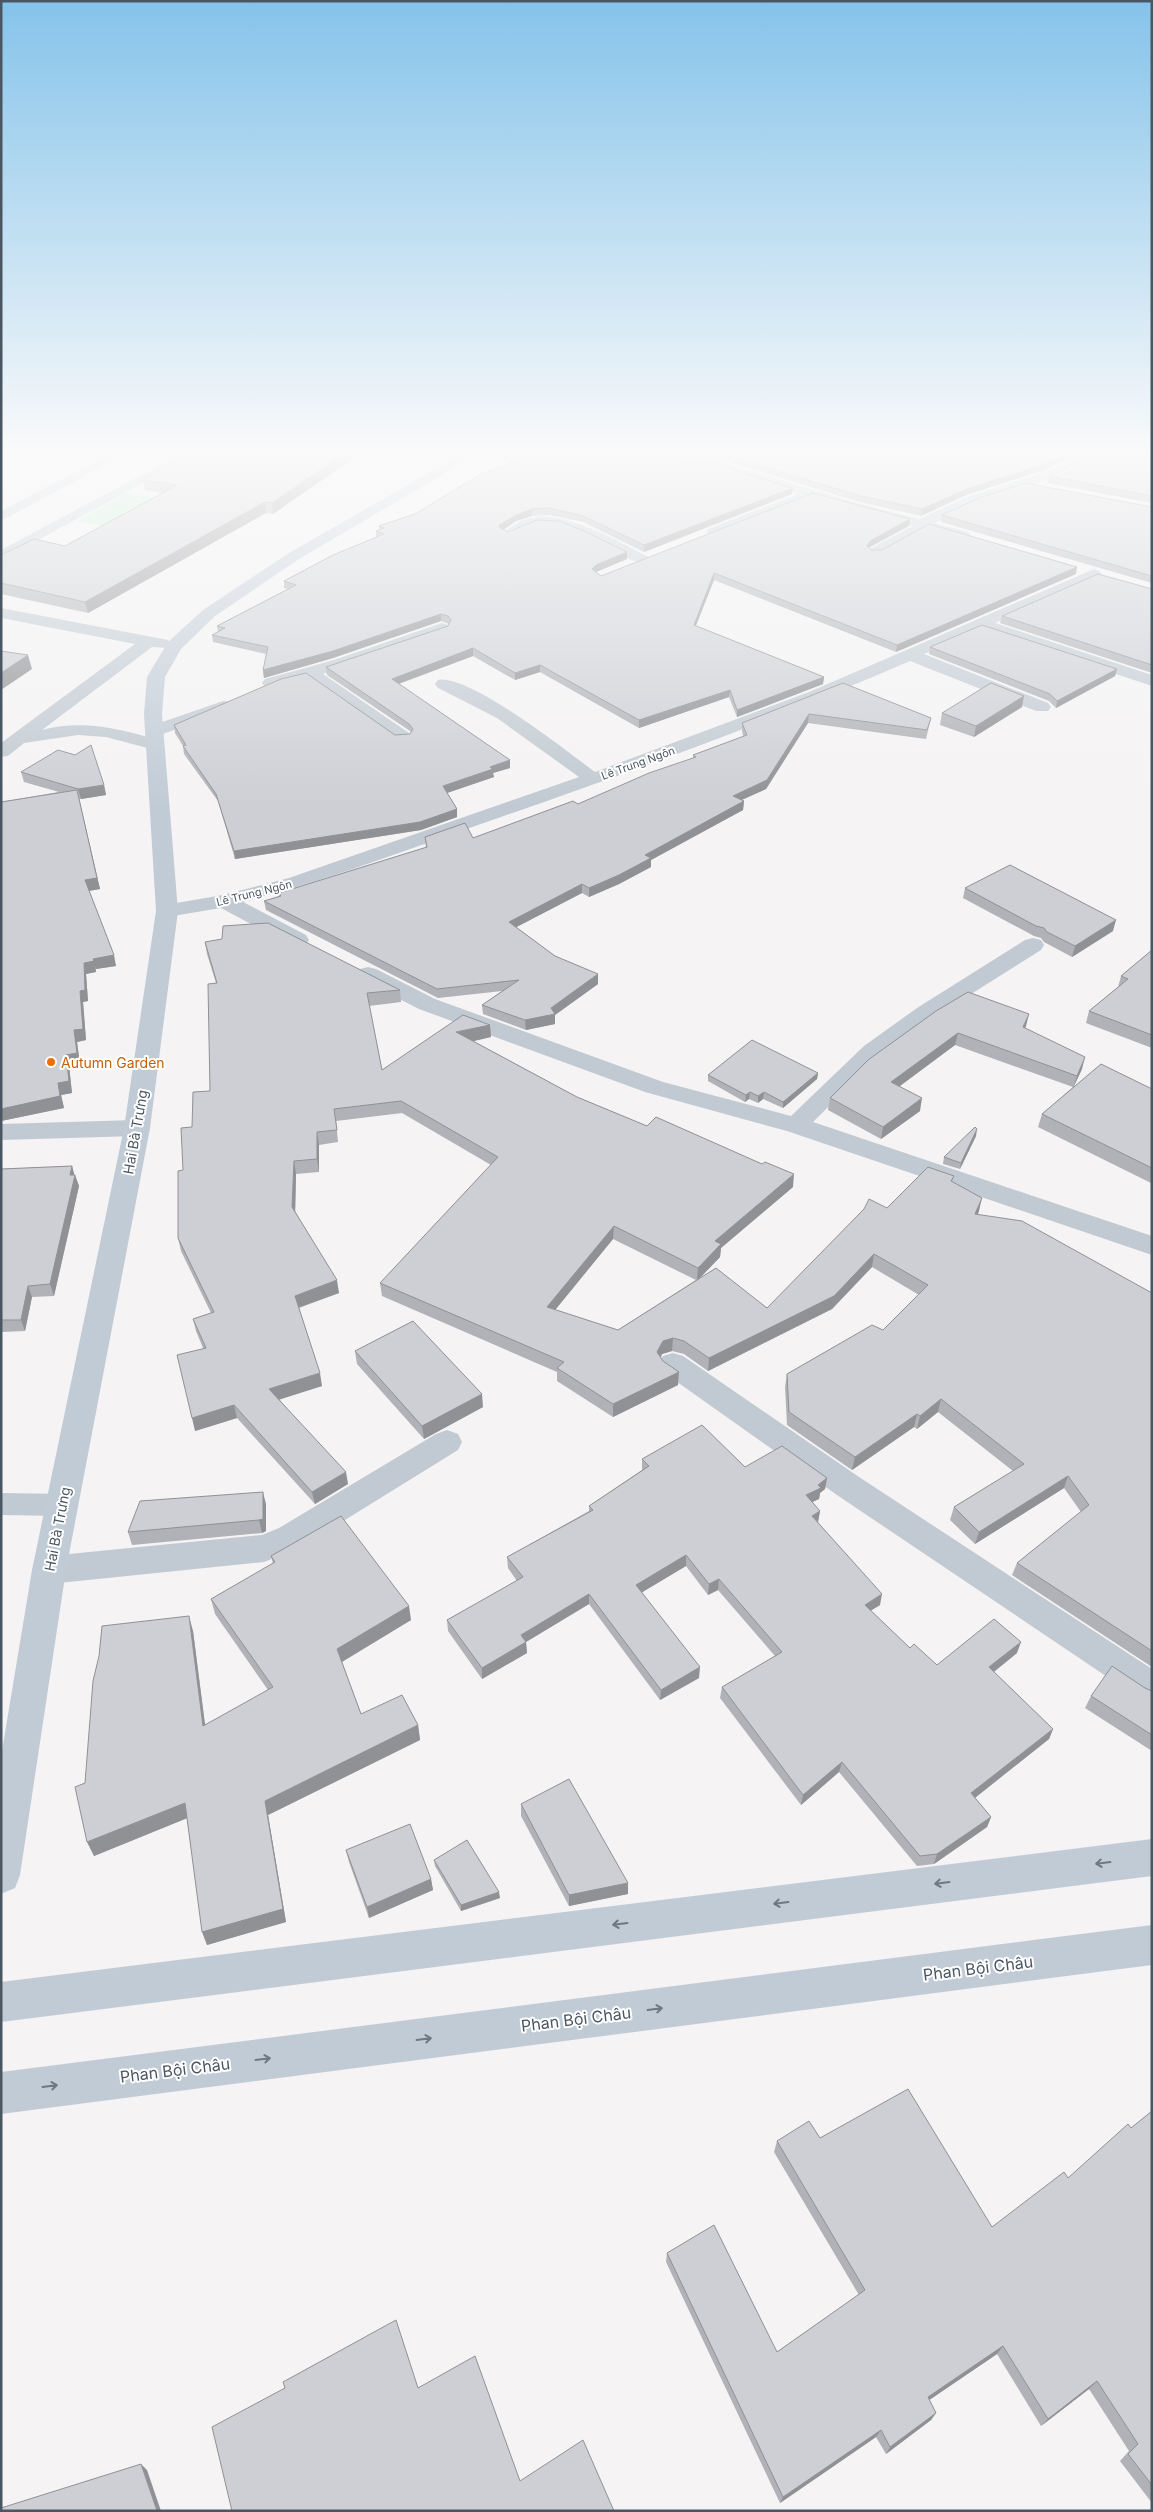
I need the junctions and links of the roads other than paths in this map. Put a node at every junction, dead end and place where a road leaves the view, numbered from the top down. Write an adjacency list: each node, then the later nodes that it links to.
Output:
1 (270, 572): 7 (main road, Hai Bà Trưng)
2 (1090, 572): 4 (street, Lê Trung Ngôn)
3 (1, 613): 6 (street)
4 (981, 624): 8 (street, Lê Trung Ngôn); 10 (street)
5 (442, 628): 9 (street)
6 (149, 641): 7 (street); 17 (street)
7 (174, 646): 16 (main road, Hai Bà Trưng)
8 (911, 655): 14 (street); 18 (street, Lê Trung Ngôn)
9 (311, 674): 12 (street); 15 (street)
10 (1152, 681)
11 (444, 684): 18 (street)
12 (257, 690)
13 (239, 698): 16 (street)
14 (1042, 707)
15 (403, 737)
16 (155, 738): 17 (street); 20 (main road, Hai Bà Trưng)
17 (8, 748)
18 (592, 779): 19 (street, Lê Trung Ngôn)
19 (224, 901): 20 (street, Lê Trung Ngôn); 22 (street)
20 (167, 911): 25 (main road, Hai Bà Trưng)
21 (1033, 945): 24 (street)
22 (314, 948)
23 (349, 965): 24 (street)
24 (796, 1125): 27 (street)
25 (136, 1128): 26 (street); 31 (main road, Hai Bà Trưng)
26 (1, 1132)
27 (1152, 1246)
28 (673, 1364): 33 (street)
29 (446, 1442): 32 (street)
30 (1, 1504): 31 (lane)
31 (62, 1504): 32 (main road, Hai Bà Trưng)
32 (49, 1570): 35 (main road, Hai Bà Trưng)
33 (1152, 1688)
34 (1152, 1857): 37 (main road, one-way to 37)
35 (1, 1875)
36 (1152, 1946): 38 (main road, Phan Bội Châu, one-way to 36)
37 (1, 2002)
38 (1, 2093)

